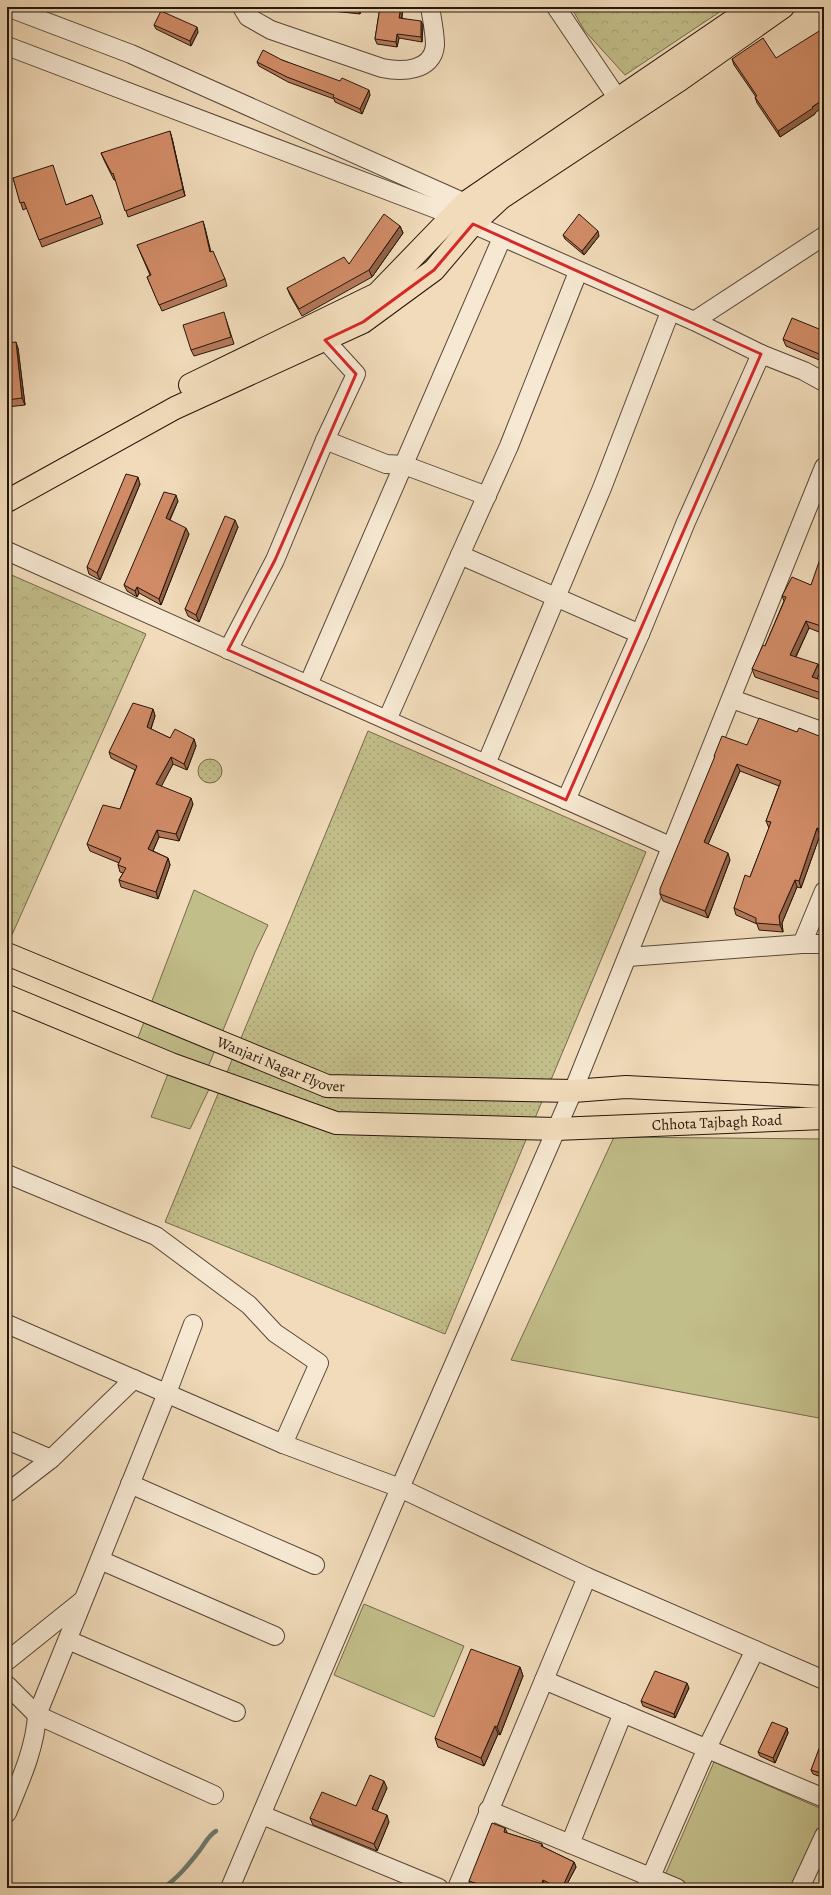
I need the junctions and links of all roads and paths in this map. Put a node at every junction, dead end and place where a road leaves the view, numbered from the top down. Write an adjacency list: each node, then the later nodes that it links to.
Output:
1 (7, 7): 9 (street)
2 (242, 7): 3 (street)
3 (430, 7)
4 (556, 7): 8 (street)
5 (753, 7): 8 (main road)
6 (783, 7): 8 (main road)
7 (7, 46): 9 (street)
8 (624, 106): 9 (main road); 10 (main road)
9 (458, 209): 10 (street); 22 (main road)
10 (472, 224): 12 (street); 16 (main road)
11 (824, 236): 15 (street)
12 (502, 238): 13 (street); 20 (street)
13 (578, 272): 14 (street); 23 (street)
14 (670, 312): 15 (street); 27 (street)
15 (694, 321): 17 (street)
16 (325, 340): 19 (street); 24 (main road)
17 (761, 354): 18 (street); 28 (street)
18 (824, 382)
19 (325, 440): 20 (street); 29 (street)
20 (404, 465): 23 (street); 30 (street)
21 (824, 467): 31 (street)
22 (7, 486)
23 (487, 496): 26 (street)
24 (7, 501)
25 (7, 551): 29 (street)
26 (460, 555): 27 (street); 32 (street)
27 (555, 597): 28 (street); 34 (street)
28 (640, 634): 35 (street)
29 (228, 650): 30 (street)
30 (308, 685): 32 (street)
31 (732, 698): 33 (street); 36 (street)
32 (387, 720): 34 (street)
33 (824, 732)
34 (486, 764): 35 (street)
35 (566, 800): 36 (street)
36 (672, 847): 41 (street)
37 (824, 891): 38 (street)
38 (802, 944): 39 (street); 41 (street)
39 (824, 944)
40 (7, 954): 43 (main road, Wanjari Nagar Flyover)
41 (628, 957): 43 (street)
42 (7, 996): 46 (main road)
43 (573, 1091): 44 (main road, Wanjari Nagar Flyover); 46 (street)
44 (824, 1097)
45 (824, 1118): 46 (main road, Chhota Tajbagh Road)
46 (556, 1129): 56 (street)
47 (7, 1174): 53 (street)
48 (7, 1324): 50 (street)
49 (193, 1324): 51 (street)
50 (134, 1379): 51 (street); 54 (street)
51 (167, 1393): 53 (street); 55 (street)
52 (7, 1440): 54 (street)
53 (283, 1444): 56 (street)
54 (51, 1459): 57 (street)
55 (130, 1484): 58 (street); 59 (street)
56 (400, 1488): 60 (street); 78 (street)
57 (7, 1493)
58 (100, 1560): 61 (street); 63 (street)
59 (315, 1565)
60 (587, 1577): 65 (street); 67 (street)
61 (84, 1600): 62 (street); 64 (street)
62 (48, 1628): 64 (street); 66 (street)
63 (275, 1636)
64 (67, 1642): 70 (street); 72 (street)
65 (754, 1650): 68 (street); 73 (street)
66 (7, 1660)
67 (544, 1680): 71 (street); 76 (street)
68 (824, 1680)
69 (7, 1685): 72 (street)
70 (236, 1712)
71 (623, 1713): 73 (street); 80 (street)
72 (37, 1715): 74 (street); 77 (street)
73 (707, 1748): 75 (street); 81 (street)
74 (214, 1795)
75 (824, 1798)
76 (488, 1810): 80 (street); 84 (street)
77 (7, 1813)
78 (262, 1815): 82 (street); 83 (street)
79 (824, 1836): 86 (street)
80 (570, 1844): 81 (street)
81 (648, 1882): 85 (street)
82 (230, 1888)
83 (439, 1888)
84 (457, 1888)
85 (677, 1888)
86 (800, 1888)

